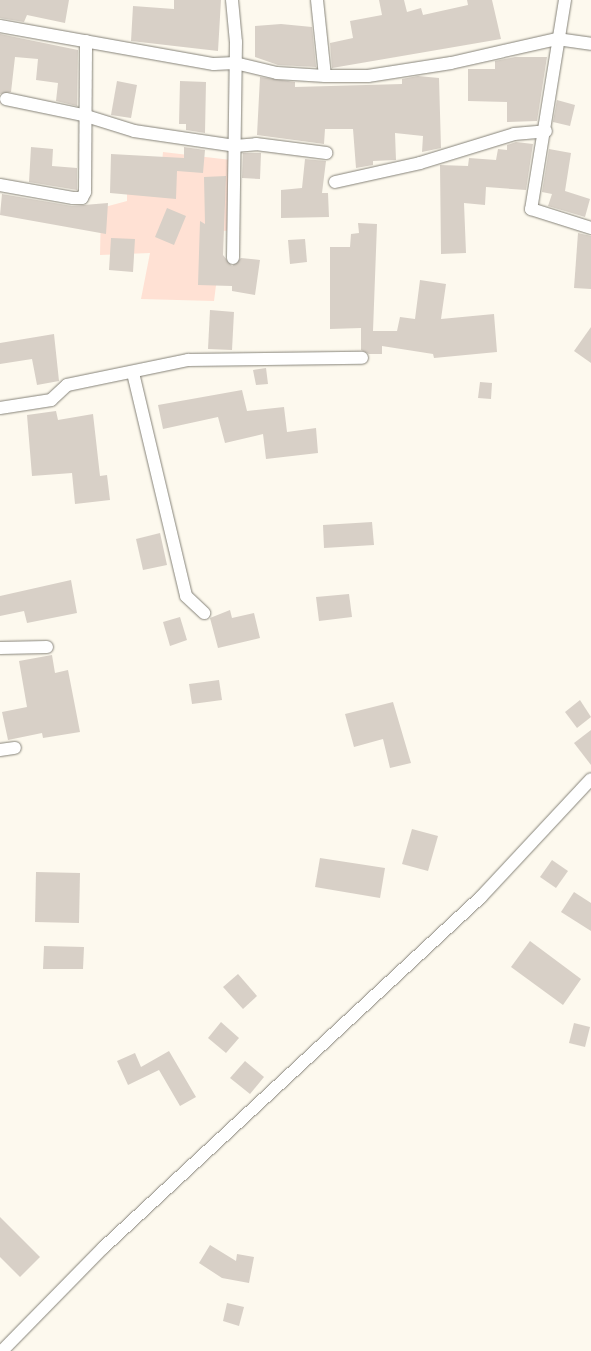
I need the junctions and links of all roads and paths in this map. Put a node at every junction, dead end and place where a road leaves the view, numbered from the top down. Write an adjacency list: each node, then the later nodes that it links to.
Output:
1 (232, 0): 8 (street)
2 (317, 0): 9 (street)
3 (565, 0): 5 (street)
4 (0, 26): 6 (street)
5 (557, 39): 7 (street); 9 (street); 12 (street)
6 (86, 41): 8 (street); 11 (street)
7 (591, 44)
8 (235, 63): 9 (street); 13 (street)
9 (326, 76)
10 (6, 99): 11 (street)
11 (83, 115): 13 (street); 16 (street)
12 (546, 131): 15 (street); 17 (street)
13 (235, 146): 14 (street); 18 (street)
14 (326, 153)
15 (335, 182)
16 (0, 185)
17 (591, 228)
18 (233, 258)
19 (362, 358): 20 (street)
20 (133, 374): 21 (street); 22 (street)
21 (0, 408)
22 (204, 612)
23 (47, 647): 24 (street)
24 (0, 648)
25 (15, 748): 26 (street)
26 (0, 750)
27 (591, 779): 28 (street)
28 (2, 1351)

